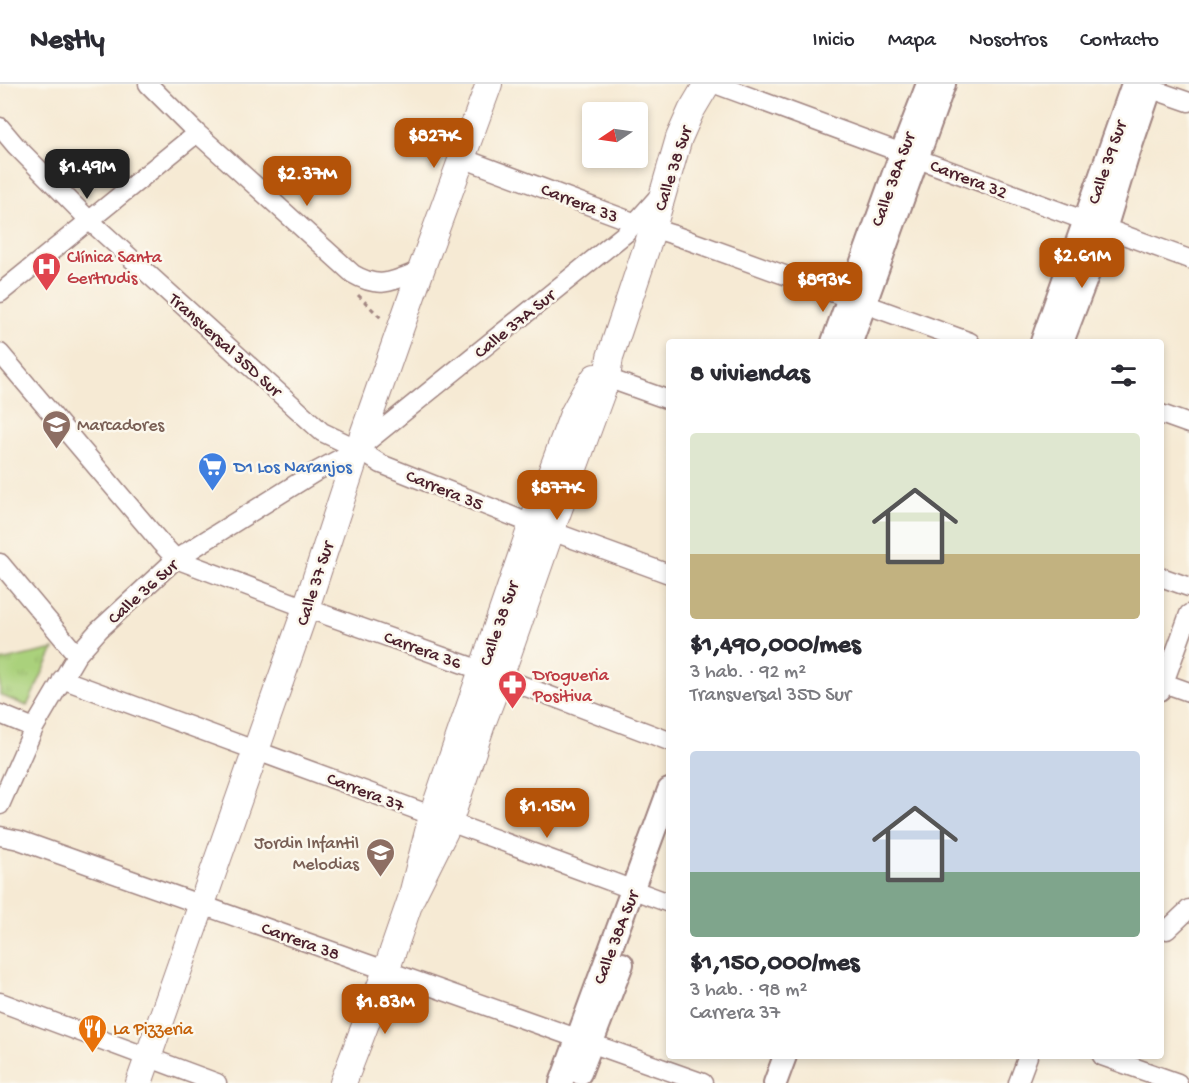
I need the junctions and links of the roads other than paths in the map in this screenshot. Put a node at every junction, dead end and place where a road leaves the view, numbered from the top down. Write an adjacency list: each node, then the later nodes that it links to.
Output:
1 (148, 84): 10 (street)
2 (489, 84): 12 (main road, Calle 37 Sur)
3 (707, 84): 15 (main road, Calle 38 Sur)
4 (715, 84): 11 (street, Carrera 32)
5 (928, 84): 11 (street, Calle 38A Sur)
6 (944, 84): 11 (street, Calle 38A Sur)
7 (1143, 85): 8 (street); 14 (street, Calle 39 Sur)
8 (1189, 102)
9 (0, 127): 13 (street, Transversal 35D Sur)
10 (197, 133): 13 (street); 17 (street)
11 (910, 155): 14 (street, Carrera 32); 19 (street, Calle 38A Sur)
12 (462, 158): 15 (street, Carrera 33); 17 (main road, Calle 37 Sur)
13 (90, 221): 18 (street); 30 (street, Transversal 35D Sur)
14 (1095, 225): 16 (street, Carrera 32); 23 (street, Calle 39 Sur); 24 (street, Calle 39 Sur)
15 (645, 226): 19 (street, Carrera 33); 26 (main road, Calle 38 Sur); 30 (street, Calle 37A Sur)
16 (1189, 259)
17 (421, 270): 30 (main road, Calle 37 Sur)
18 (0, 293)
19 (858, 301): 20 (street, Calle 38A Sur); 21 (street, Calle 38A Sur); 22 (street, Carrera 33)
20 (835, 339)
21 (852, 339)
22 (962, 339)
23 (1043, 339)
24 (1063, 339)
25 (0, 353): 32 (street)
26 (608, 368): 27 (street); 31 (main road, Calle 38 Sur)
27 (666, 398)
28 (1164, 415): 29 (street)
29 (1189, 424)
30 (358, 448): 31 (street, Carrera 35); 32 (street, Calle 36 Sur); 37 (main road, Calle 37 Sur)
31 (542, 527): 34 (street, Carrera 35); 40 (main road, Calle 38 Sur)
32 (176, 559): 37 (street, Carrera 36); 39 (street, Calle 36 Sur)
33 (0, 563): 39 (street)
34 (666, 573)
35 (1164, 579): 36 (street)
36 (1189, 587)
37 (306, 608): 40 (street, Carrera 36); 48 (main road, Calle 37 Sur)
38 (1189, 614): 42 (street)
39 (77, 655): 41 (street, Calle 36 Sur)
40 (491, 674): 47 (street, Carrera 36); 51 (main road, Calle 38 Sur)
41 (62, 679): 46 (street, Calle 36 Sur); 48 (street, Carrera 37)
42 (1164, 680)
43 (1164, 686): 44 (street)
44 (1189, 692)
45 (0, 714): 46 (street)
46 (34, 728): 50 (street, Calle 36 Sur)
47 (666, 740)
48 (256, 749): 51 (street, Carrera 37); 56 (main road, Calle 37 Sur)
49 (666, 801): 54 (street, Calle 38A Sur)
50 (0, 805)
51 (441, 820): 54 (street, Carrera 37); 60 (main road, Calle 38 Sur)
52 (0, 836): 56 (street, Carrera 38)
53 (666, 839): 54 (street, Calle 38A Sur)
54 (640, 892): 55 (street, Carrera 37); 62 (street, Calle 38A Sur)
55 (666, 902)
56 (202, 905): 60 (street, Carrera 38); 63 (main road, Calle 37 Sur)
57 (1189, 909): 59 (street)
58 (1189, 924): 59 (street)
59 (1164, 930)
60 (386, 971): 62 (street, Carrera 38); 70 (main road, Calle 38 Sur)
61 (0, 1002): 63 (street)
62 (584, 1041): 71 (street, Calle 38A Sur); 72 (street, Calle 38A Sur); 73 (street, Carrera 38)
63 (148, 1058): 68 (main road, Calle 37 Sur); 69 (street)
64 (784, 1059): 74 (street)
65 (800, 1059): 75 (street)
66 (1027, 1059): 76 (street)
67 (1110, 1059): 77 (street)
68 (139, 1083)
69 (217, 1083)
70 (343, 1083)
71 (561, 1083)
72 (576, 1083)
73 (703, 1083)
74 (775, 1083)
75 (792, 1083)
76 (1018, 1083)
77 (1178, 1083)

